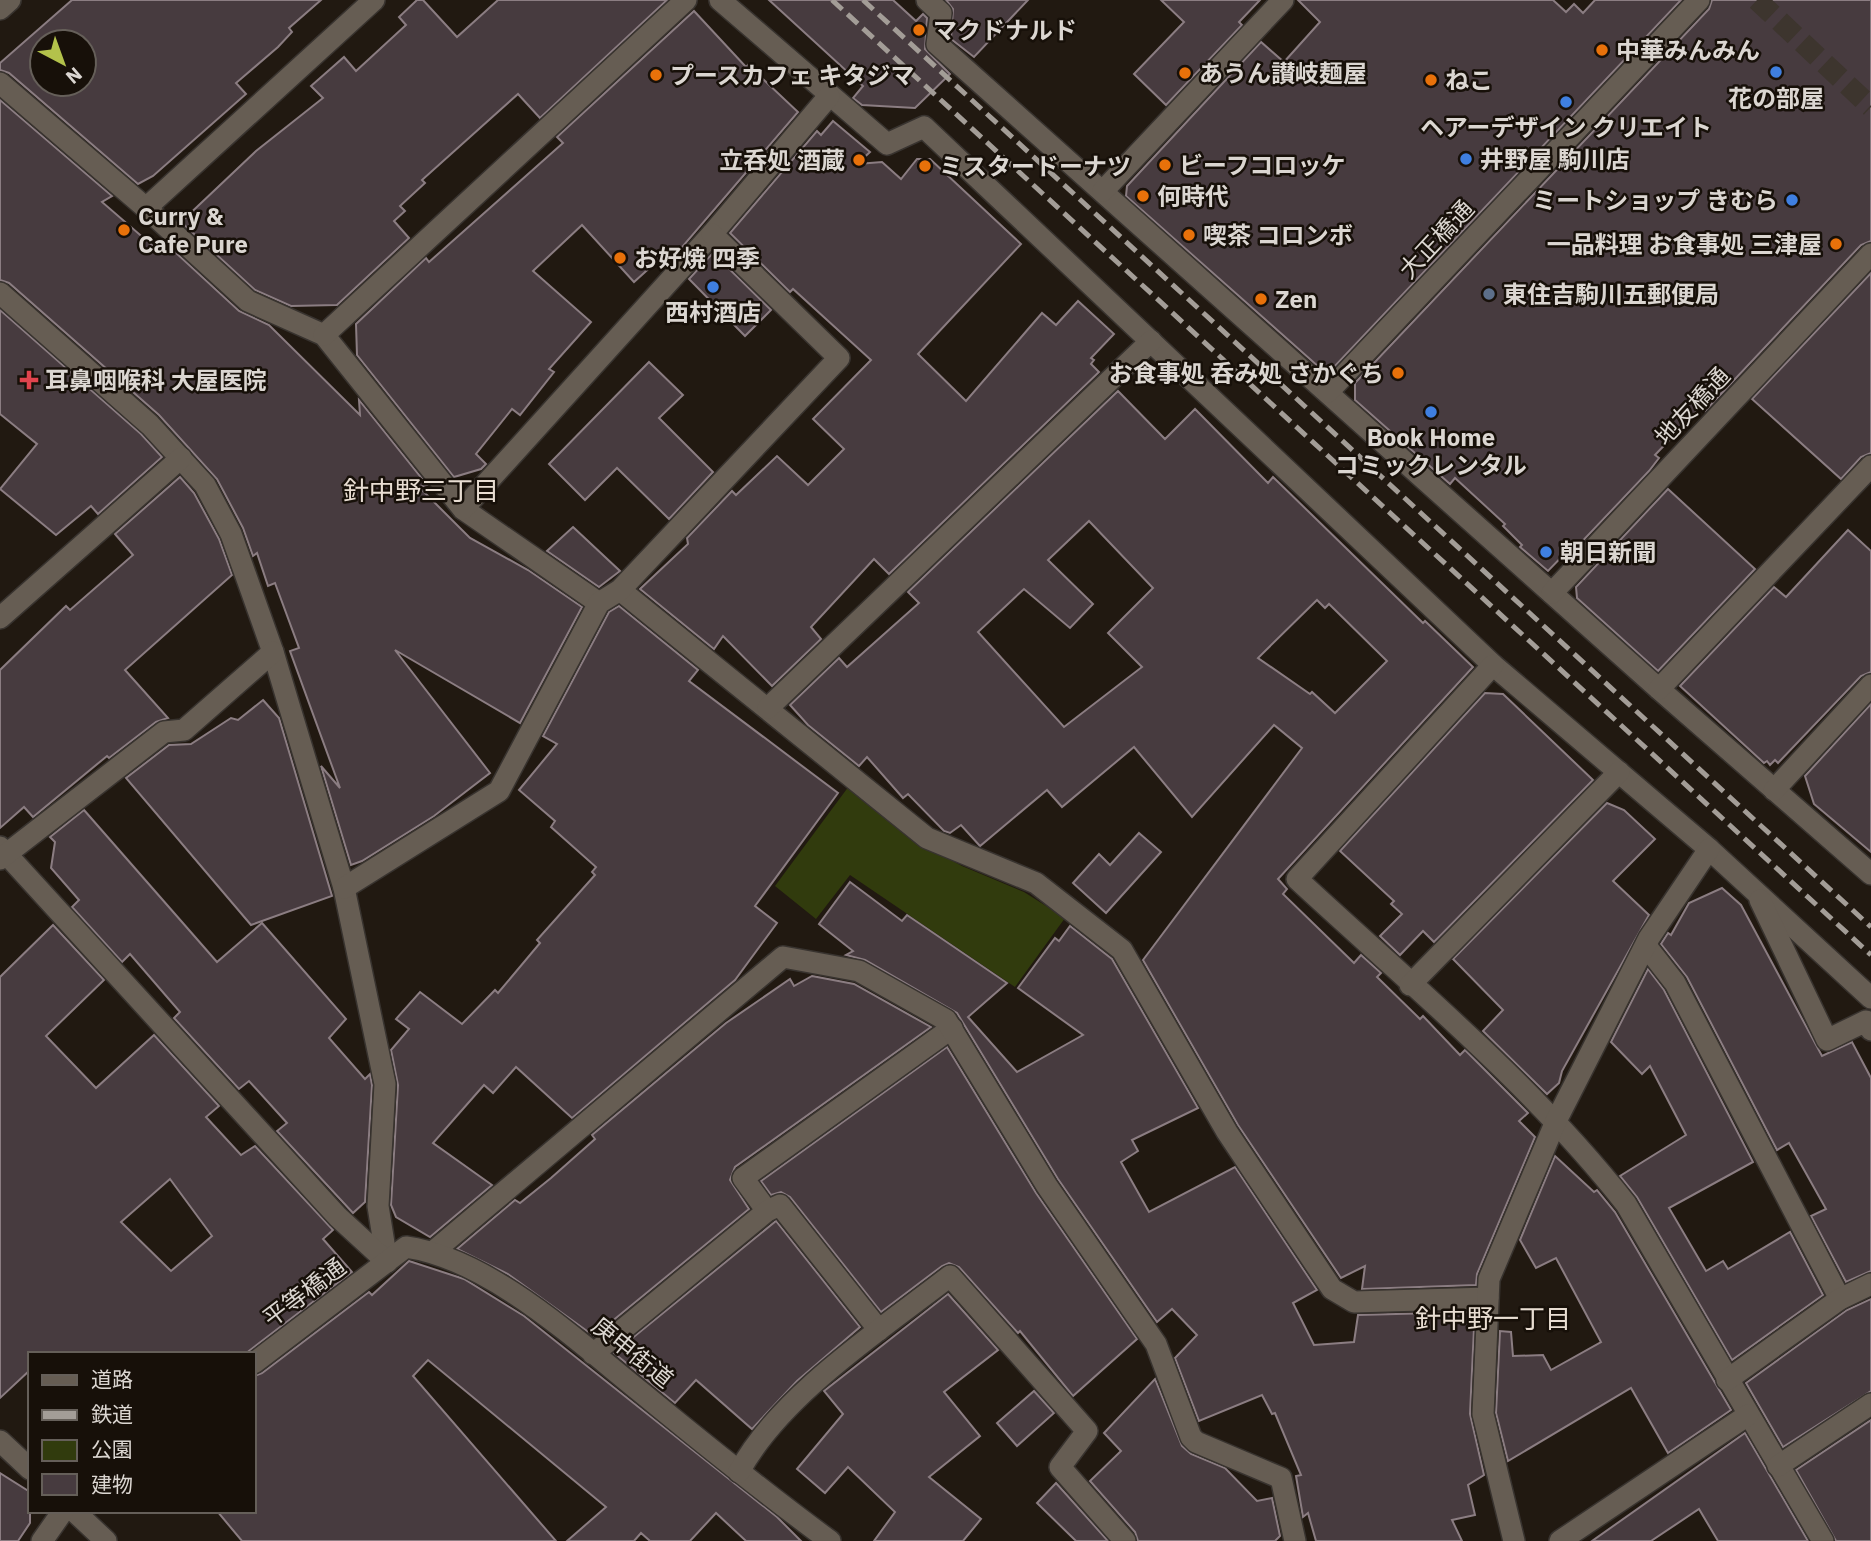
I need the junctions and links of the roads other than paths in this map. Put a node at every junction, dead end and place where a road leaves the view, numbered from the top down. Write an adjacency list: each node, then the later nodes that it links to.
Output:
1 (10, 0): 8 (street)
2 (374, 0): 12 (street)
3 (686, 0): 16 (street)
4 (720, 0): 10 (street)
5 (927, 0): 11 (street)
6 (1699, 0): 18 (street, 大正橋通)
7 (1276, 7): 11 (street)
8 (0, 9)
9 (0, 83): 12 (street)
10 (829, 96): 13 (street); 17 (street)
11 (1103, 191): 18 (street)
12 (146, 208): 16 (street)
13 (712, 234): 21 (street); 22 (street)
14 (1871, 254): 23 (street, 地友橋通)
15 (0, 293): 19 (street)
16 (324, 335): 21 (street)
17 (1151, 341): 27 (street); 30 (street)
18 (1328, 393): 23 (street)
19 (181, 458): 25 (street); 26 (street)
20 (1871, 466): 29 (street)
21 (463, 509): 24 (street)
22 (620, 590): 24 (street); 30 (street)
23 (1552, 593): 29 (street)
24 (599, 603): 36 (street)
25 (0, 618)
26 (273, 652): 34 (street); 36 (street)
27 (1493, 665): 31 (street); 39 (street)
28 (1871, 685): 32 (street)
29 (1659, 689): 32 (street)
30 (768, 708): 48 (street)
31 (1619, 772): 33 (street); 39 (street)
32 (1774, 790): 35 (street)
33 (1709, 849): 37 (street); 38 (street)
34 (2, 853): 46 (street)
35 (1871, 874)
36 (344, 888): 46 (street)
37 (1758, 894): 40 (street); 42 (street)
38 (1646, 946): 43 (street); 49 (street)
39 (1410, 985): 43 (street)
40 (1871, 998)
41 (952, 1028): 44 (street); 45 (street); 66 (street)
42 (1871, 1030)
43 (1556, 1121): 48 (street); 53 (street)
44 (767, 1211): 50 (street); 51 (street)
45 (434, 1251): 46 (street, 庚申街道); 51 (street, 庚申街道)
46 (387, 1262): 52 (street, 平等橋通)
47 (1871, 1284): 49 (street)
48 (1488, 1298): 67 (street)
49 (1840, 1299): 53 (street)
50 (879, 1331): 59 (street); 65 (street)
51 (593, 1354): 59 (street, 庚申街道)
52 (256, 1361)
53 (1727, 1380): 55 (street)
54 (1871, 1404): 57 (street)
55 (1748, 1415): 57 (street); 68 (street)
56 (0, 1441): 58 (street)
57 (1778, 1466): 69 (street)
58 (28, 1467)
59 (739, 1472): 64 (street, 庚申街道)
60 (62, 1513): 62 (street)
61 (76, 1513): 63 (street)
62 (42, 1541)
63 (106, 1541)
64 (830, 1541)
65 (1125, 1541)
66 (1295, 1541)
67 (1514, 1541)
68 (1560, 1541)
69 (1823, 1541)

